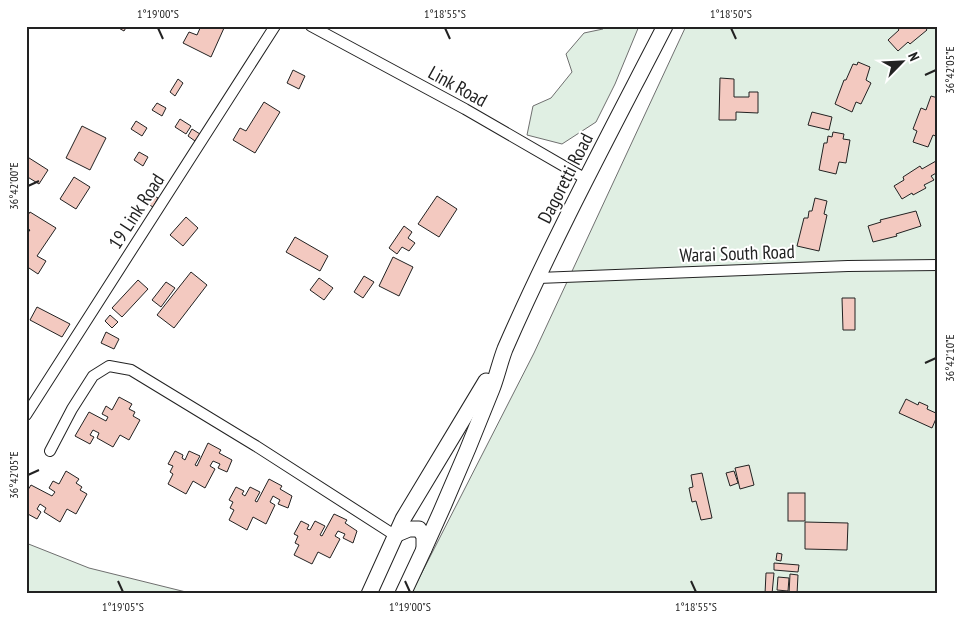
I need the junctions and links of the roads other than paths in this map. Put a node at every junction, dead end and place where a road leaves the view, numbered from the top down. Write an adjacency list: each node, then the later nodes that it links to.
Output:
1 (275, 26): 8 (street, 19 Link Road)
2 (311, 26): 4 (street, Link Road)
3 (665, 26): 4 (main road, Dagoretti Road)
4 (586, 179): 6 (main road, Dagoretti Road)
5 (938, 265): 6 (street, Warai South Road)
6 (538, 278): 7 (main road, Dagoretti Road)
7 (505, 350): 10 (main road, Dagoretti Road); 11 (main road, Dagoretti Road)
8 (26, 415)
9 (50, 451): 10 (street)
10 (397, 535): 11 (main road); 12 (main road, Dagoretti Road)
11 (424, 549): 13 (main road, Dagoretti Road)
12 (369, 594)
13 (403, 594)

